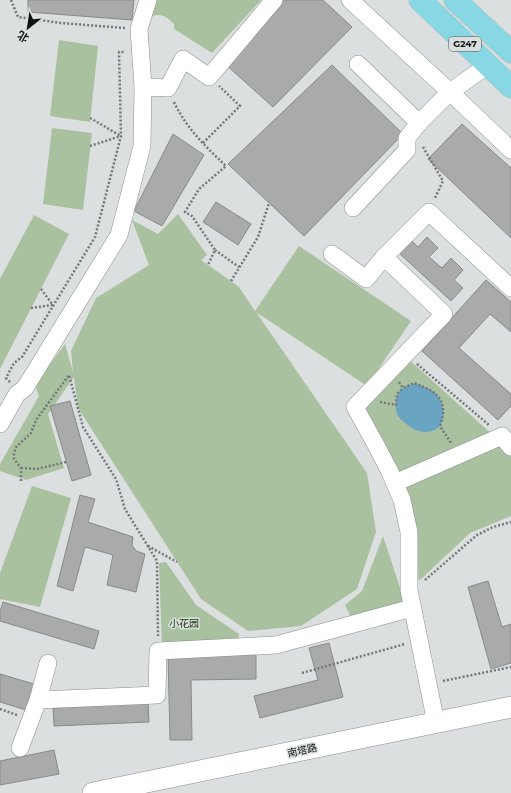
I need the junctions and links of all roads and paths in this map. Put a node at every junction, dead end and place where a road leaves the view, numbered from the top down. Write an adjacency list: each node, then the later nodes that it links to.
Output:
1 (11, 0): 7 (path)
2 (148, 0): 7 (street)
3 (274, 0): 12 (street)
4 (350, 0): 15 (street)
5 (420, 0): 11 (highway, G247)
6 (455, 0): 9 (highway, G247)
7 (139, 29): 8 (street)
8 (141, 51): 13 (street); 19 (path)
9 (511, 52)
10 (358, 64): 18 (street)
11 (488, 66): 14 (highway, G247); 15 (street)
12 (210, 77): 13 (street); 20 (path)
13 (142, 87): 40 (street)
14 (511, 87)
15 (450, 92): 18 (street); 23 (street)
16 (180, 116): 20 (path)
17 (90, 118): 19 (path)
18 (420, 122): 25 (street)
19 (121, 136): 22 (path); 35 (path)
20 (203, 143): 27 (path)
21 (421, 144): 26 (path)
22 (90, 146)
23 (511, 150)
24 (269, 203): 31 (path)
25 (353, 208)
26 (429, 212): 29 (street); 33 (street)
27 (215, 250): 30 (path); 31 (path)
28 (332, 254): 29 (street)
29 (384, 257): 38 (street)
30 (208, 265)
31 (240, 267): 32 (path)
32 (231, 281)
33 (511, 288)
34 (41, 289): 35 (path)
35 (54, 305): 36 (path); 40 (path)
36 (31, 308)
37 (415, 362): 43 (path)
38 (390, 370): 39 (path); 41 (street)
39 (403, 388): 41 (path); 44 (path)
40 (20, 392): 42 (street)
41 (362, 399): 48 (street)
42 (0, 424)
43 (506, 442): 44 (street)
44 (458, 456): 48 (street)
45 (66, 462): 46 (path)
46 (21, 468): 47 (path); 50 (path)
47 (21, 481)
48 (395, 483): 52 (street)
49 (511, 522): 52 (path)
50 (148, 546): 51 (path); 54 (path)
51 (177, 562)
52 (411, 601): 53 (street); 54 (street)
53 (419, 640): 57 (path); 58 (street)
54 (158, 651): 59 (street)
55 (48, 663): 59 (street)
56 (511, 667): 58 (path)
57 (302, 673)
58 (428, 685): 61 (street)
59 (38, 700): 62 (street)
60 (511, 706): 61 (street, 南塔路)
61 (436, 723): 63 (street, 南塔路)
62 (20, 748)
63 (93, 793)

